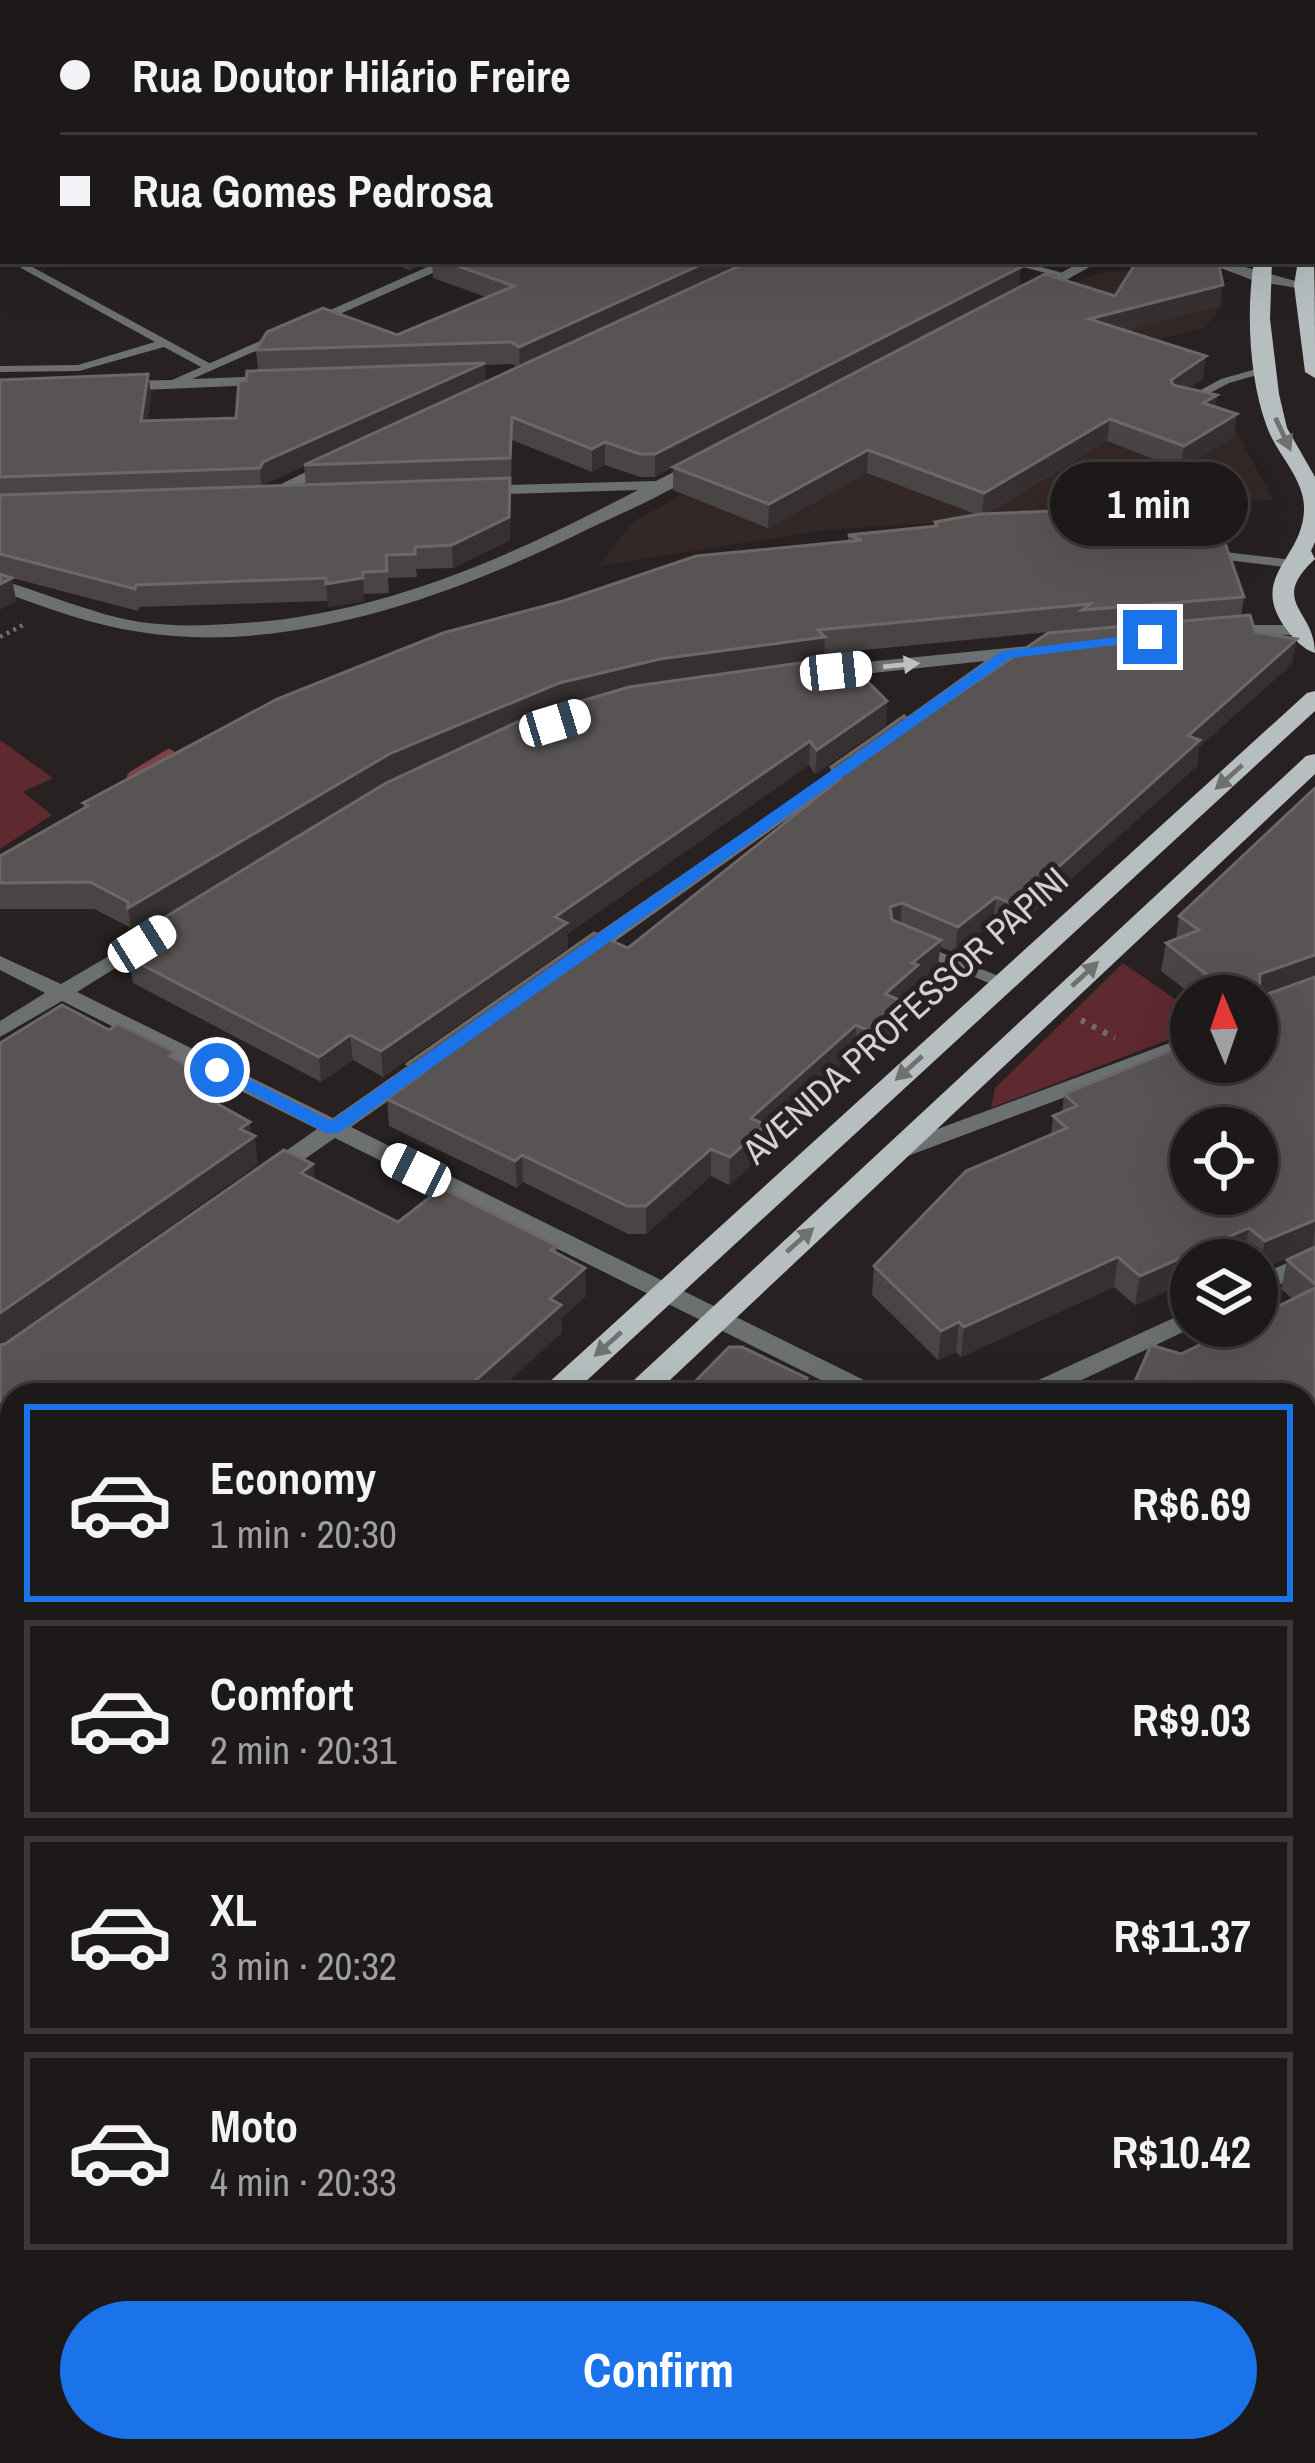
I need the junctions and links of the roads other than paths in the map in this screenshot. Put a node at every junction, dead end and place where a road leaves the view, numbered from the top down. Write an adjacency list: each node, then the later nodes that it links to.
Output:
1 (445, 264): 12 (street)
2 (1018, 264): 8 (lane)
3 (1087, 264): 8 (street)
4 (1227, 264): 7 (street)
5 (1306, 264): 9 (main road)
6 (25, 266): 11 (lane)
7 (1262, 270): 9 (street); 14 (main road)
8 (1065, 275): 10 (street)
9 (1303, 285): 15 (main road)
10 (1005, 307)
11 (164, 343): 12 (lane); 13 (lane)
12 (207, 366): 17 (street)
13 (0, 369)
14 (1268, 369): 19 (lane); 29 (main road, one-way to 29)
15 (1315, 372)
16 (301, 380): 17 (street)
17 (166, 385): 18 (street)
18 (95, 387)
19 (1180, 405)
20 (360, 452): 25 (street)
21 (722, 453): 22 (street)
22 (661, 484): 23 (street); 30 (street)
23 (465, 490)
24 (308, 495): 25 (street)
25 (263, 496): 26 (street)
26 (239, 498)
27 (1315, 550): 29 (main road)
28 (1201, 553): 29 (lane)
29 (1293, 564): 31 (main road)
30 (0, 585)
31 (1296, 630): 32 (street); 34 (main road)
32 (1198, 631)
33 (1078, 646): 35 (street)
34 (1315, 646)
35 (1007, 654): 36 (street, one-way to 35); 42 (street)
36 (797, 675)
37 (1315, 698): 43 (main road, AVENIDA PROFESSOR PAPINI, one-way to 43)
38 (1315, 761): 49 (main road, one-way to 38)
39 (181, 920): 44 (street)
40 (898, 939): 43 (lane)
41 (0, 962): 44 (street)
42 (565, 966)
43 (1002, 983): 46 (main road, AVENIDA PROFESSOR PAPINI)
44 (62, 992): 45 (street); 50 (street)
45 (0, 1030)
46 (949, 1031): 49 (main road); 55 (main road, AVENIDA PROFESSOR PAPINI, one-way to 55)
47 (449, 1047): 50 (street)
48 (1170, 1050): 51 (street)
49 (1000, 1054): 51 (main road)
50 (332, 1129): 52 (street); 55 (street)
51 (897, 1152): 56 (main road, one-way to 51)
52 (254, 1184)
53 (1315, 1259): 54 (street)
54 (1278, 1276)
55 (664, 1292): 56 (street); 58 (main road, AVENIDA PROFESSOR PAPINI, one-way to 58)
56 (714, 1319): 59 (main road); 60 (street)
57 (1170, 1328): 61 (street)
58 (564, 1383)
59 (647, 1383)
60 (848, 1383)
61 (1053, 1383)

